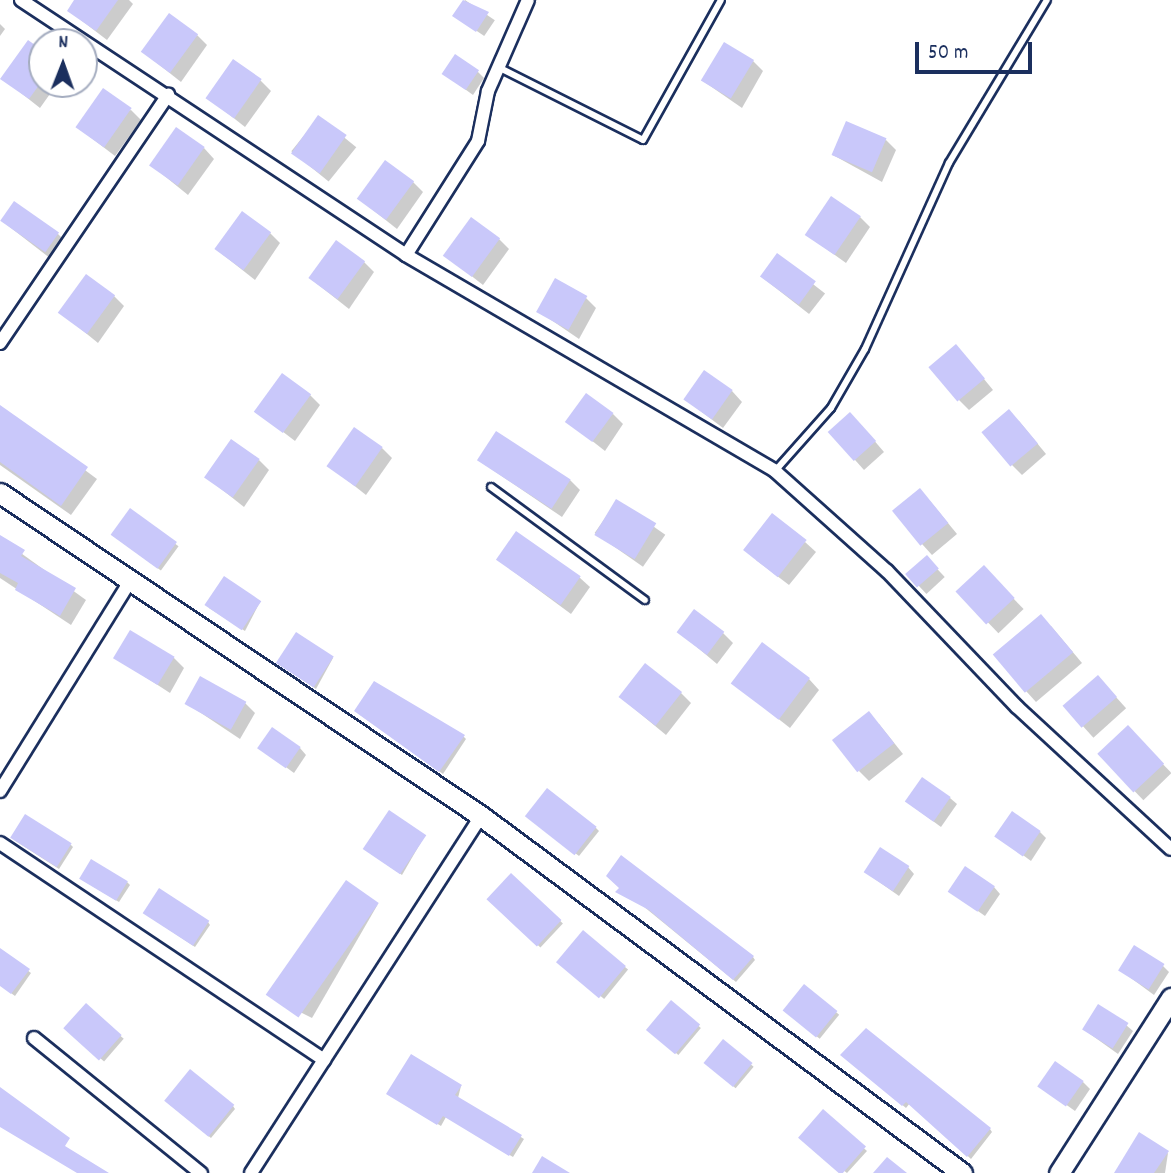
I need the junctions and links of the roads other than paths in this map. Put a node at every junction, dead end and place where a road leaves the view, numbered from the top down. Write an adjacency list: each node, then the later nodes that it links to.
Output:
1 (22, 0): 6 (street)
2 (528, 0): 5 (street)
3 (721, 0): 5 (lane)
4 (1047, 0): 9 (lane)
5 (498, 67): 7 (street)
6 (168, 95): 7 (street); 8 (street)
7 (406, 255): 9 (street)
8 (0, 343)
9 (775, 471): 17 (street)
10 (491, 487): 13 (lane)
11 (0, 493): 12 (street)
12 (129, 583): 14 (street); 15 (street)
13 (645, 600)
14 (0, 791)
15 (481, 816): 20 (street); 23 (street)
16 (0, 843): 20 (street)
17 (1171, 849)
18 (1171, 998): 24 (street)
19 (34, 1038): 21 (street)
20 (324, 1060): 22 (street)
21 (201, 1173)
22 (251, 1173)
23 (962, 1173)
24 (1059, 1173)

